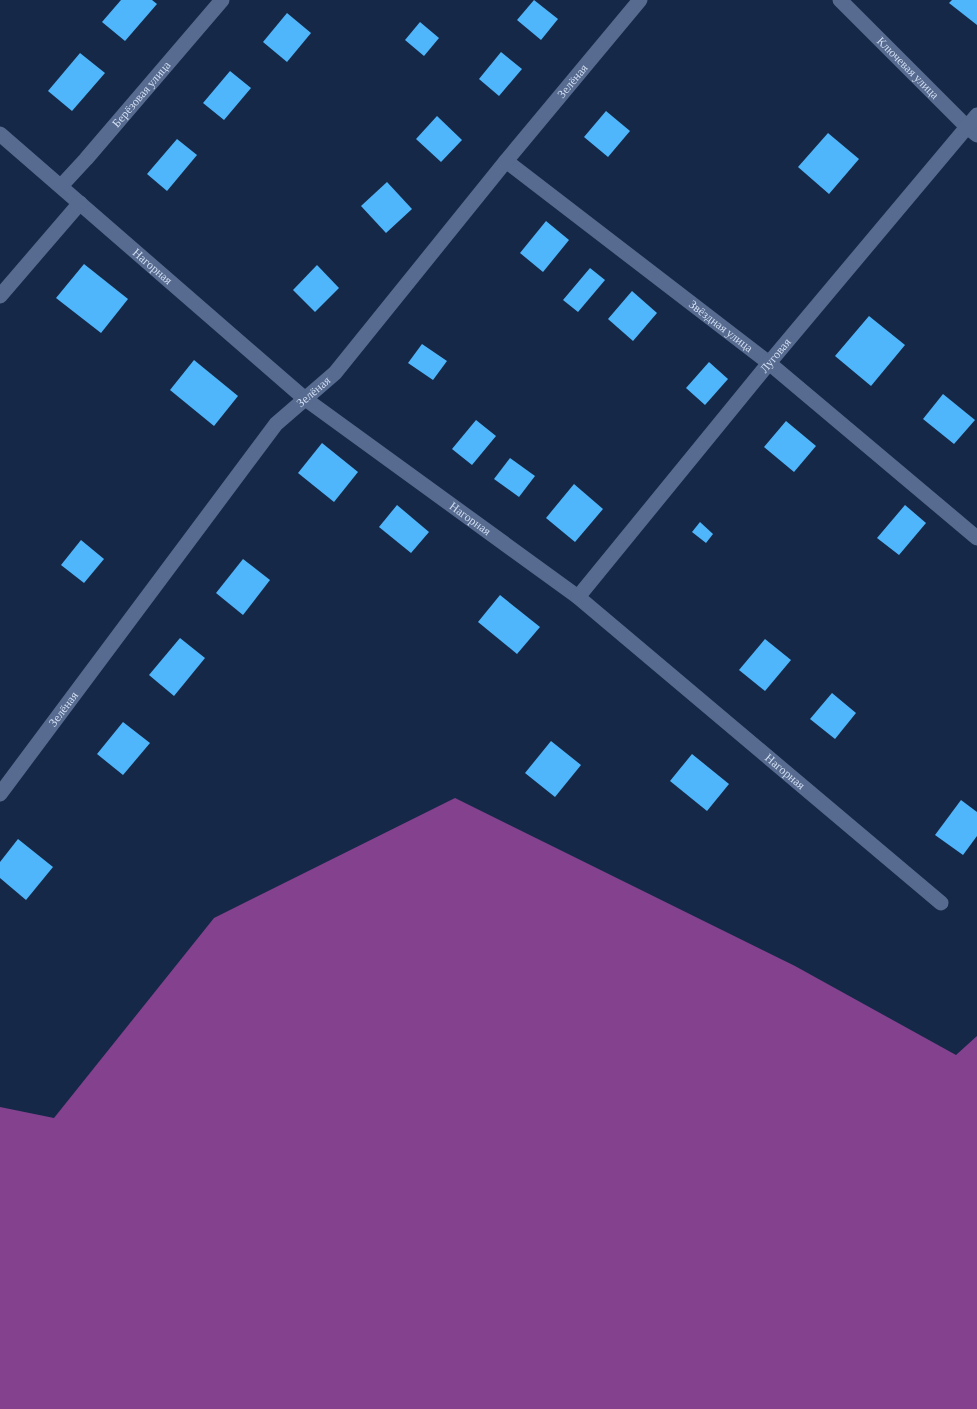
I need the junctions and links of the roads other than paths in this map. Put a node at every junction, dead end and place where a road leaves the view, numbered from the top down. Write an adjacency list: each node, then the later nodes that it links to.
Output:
1 (222, 0): 8 (street, Берёзовая улица)
2 (640, 0): 7 (street, Зелёная)
3 (840, 0): 5 (street, Ключевая улица)
4 (977, 115): 5 (street, Луговая)
5 (972, 131): 11 (street, Луговая)
6 (0, 134): 8 (street, Нагорная)
7 (506, 161): 11 (street, Звёздная улица); 12 (street, Зелёная)
8 (61, 186): 9 (street, Нагорная)
9 (80, 203): 10 (street); 12 (street, Нагорная)
10 (0, 296)
11 (769, 363): 13 (street, Звёздная улица); 14 (street, Луговая)
12 (304, 398): 14 (street, Нагорная); 15 (street, Зелёная)
13 (977, 538)
14 (578, 597): 16 (street, Нагорная)
15 (0, 794)
16 (941, 903)

